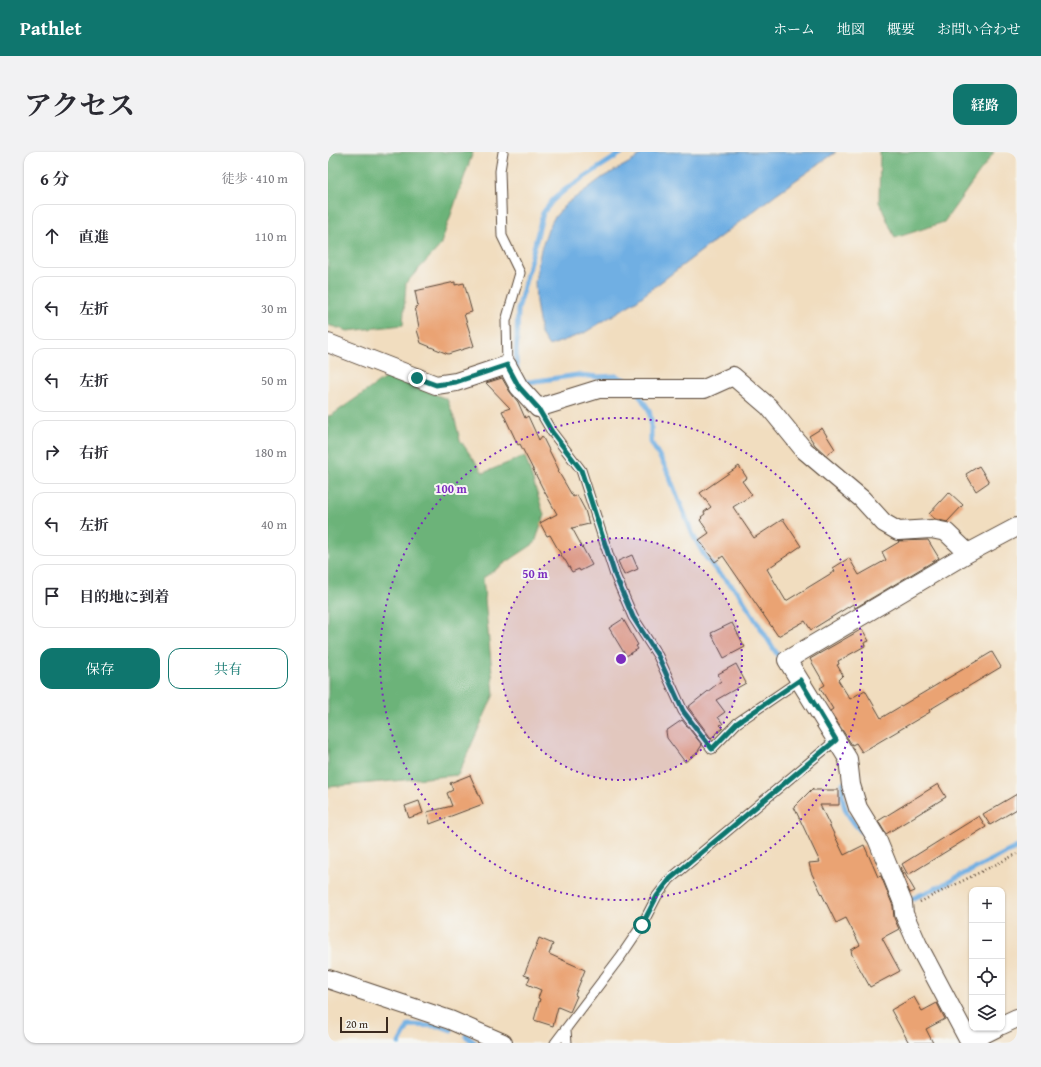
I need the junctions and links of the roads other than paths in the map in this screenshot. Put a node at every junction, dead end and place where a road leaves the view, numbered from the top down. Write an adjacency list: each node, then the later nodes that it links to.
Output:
1 (503, 152): 3 (lane)
2 (328, 343): 3 (street)
3 (507, 365): 4 (street)
4 (538, 408): 6 (street); 7 (lane)
5 (1017, 527): 6 (street)
6 (968, 553): 7 (street)
7 (796, 682): 8 (street)
8 (833, 743): 12 (lane); 14 (street)
9 (328, 979): 15 (street)
10 (1017, 1018): 11 (street)
11 (1005, 1024)
12 (566, 1030): 16 (lane); 17 (lane)
13 (990, 1031): 14 (street)
14 (970, 1042)
15 (503, 1043)
16 (555, 1043)
17 (567, 1043)

